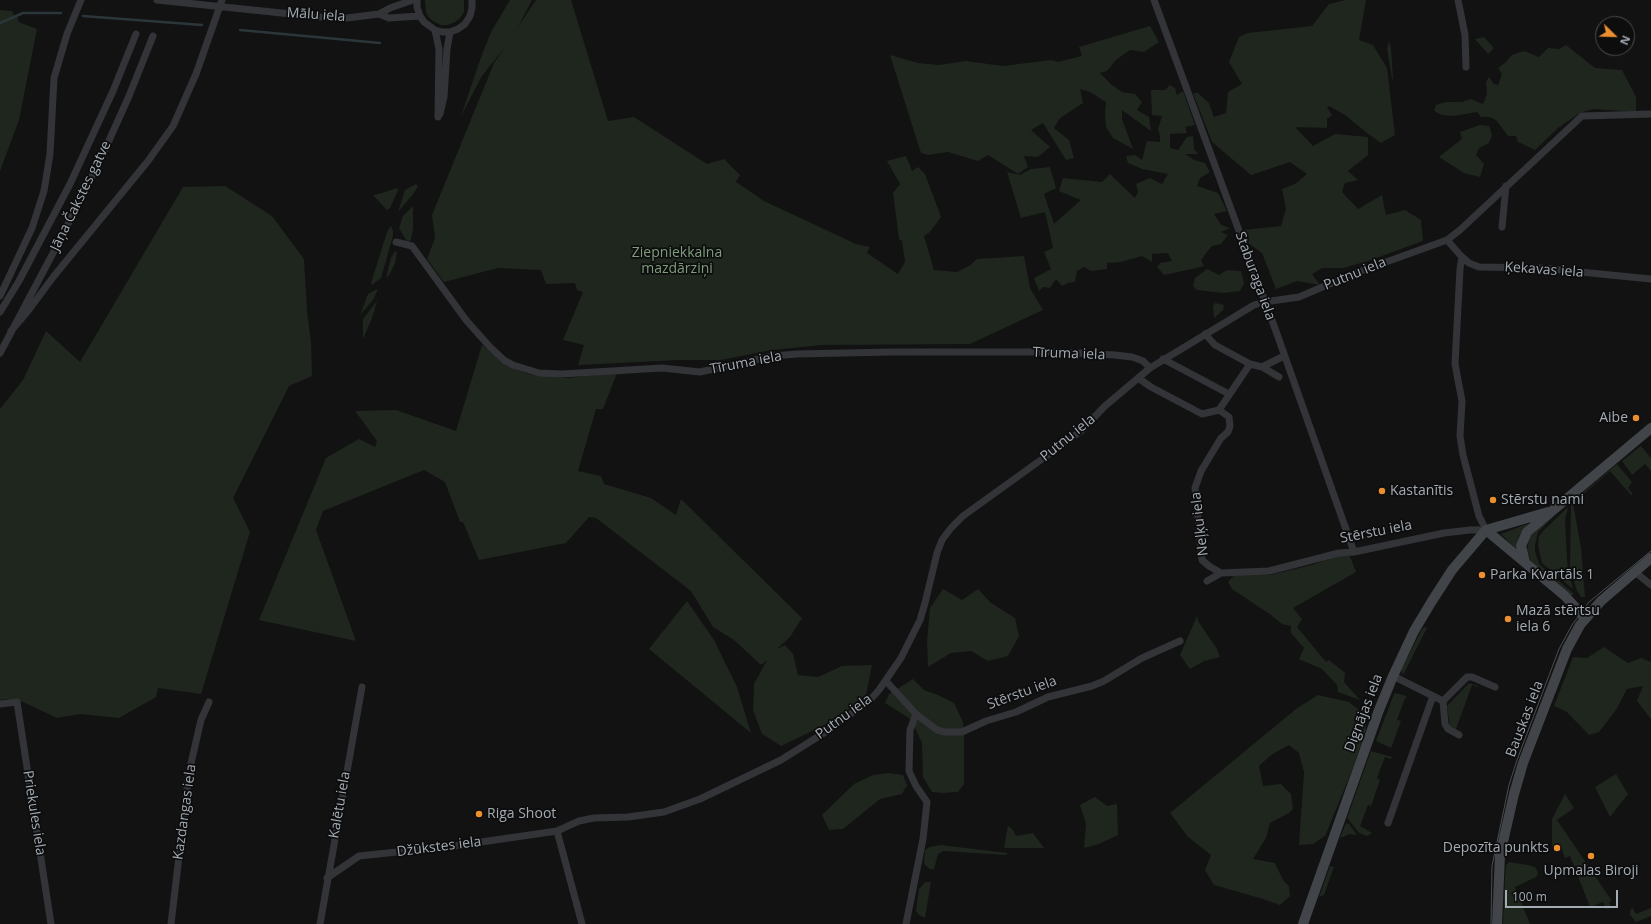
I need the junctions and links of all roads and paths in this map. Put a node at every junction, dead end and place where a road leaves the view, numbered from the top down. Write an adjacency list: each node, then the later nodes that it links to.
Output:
1 (81, 0): 23 (street)
2 (157, 0): 8 (street, Mālu iela)
3 (413, 0): 9 (street, Mālu iela)
4 (418, 0): 10 (street)
5 (472, 0): 12 (street)
6 (1154, 0): 24 (street, Staburaga iela)
7 (1458, 0): 15 (street)
8 (220, 3): 9 (street, Mālu iela); 26 (street)
9 (379, 14): 10 (street, Mālu iela)
10 (420, 16): 11 (street)
11 (435, 30): 12 (street); 12 (street)
12 (450, 32)
13 (136, 34): 25 (street, Jāņa Čakstes gatve)
14 (153, 36): 26 (street, Jāņa Čakstes gatve)
15 (1466, 67)
16 (1651, 114): 17 (street, Putnu iela)
17 (1506, 186): 18 (street); 19 (street, Putnu iela)
18 (1502, 227)
19 (1447, 240): 21 (street, Ķekavas iela); 24 (street, Putnu iela)
20 (396, 242): 33 (street, Tīruma iela)
21 (1462, 257): 22 (street, Ķekavas iela); 40 (street)
22 (1651, 279)
23 (0, 296)
24 (1264, 302): 27 (street, Putnu iela); 29 (street, Staburaga iela)
25 (0, 312)
26 (11, 331): 28 (street, Jāņa Čakstes gatve)
27 (1205, 334): 30 (street, Putnu iela); 31 (street)
28 (0, 353)
29 (1284, 356): 32 (street); 41 (street, Staburaga iela)
30 (1163, 359): 33 (street, Putnu iela); 36 (street)
31 (1250, 364): 32 (street); 36 (street)
32 (1262, 367): 34 (street)
33 (1150, 368): 35 (street, Putnu iela)
34 (1279, 377)
35 (1138, 378): 37 (street); 51 (street, Putnu iela)
36 (1229, 394): 37 (street)
37 (1219, 410): 45 (street, Neļķu iela)
38 (1651, 428): 39 (main road, Stērstu iela)
39 (1551, 511): 40 (main road, Stērstu iela); 43 (main road, Stērstu iela)
40 (1486, 530): 41 (street, Stērstu iela); 43 (main road); 50 (main road, Dignājas iela)
41 (1354, 552): 45 (street, Stērstu iela)
42 (1651, 558): 44 (main road, Bauskas iela)
43 (1525, 562): 48 (main road)
44 (1635, 572): 47 (street); 48 (main road, Bauskas iela)
45 (1221, 573): 46 (street, Stērstu iela)
46 (1207, 581)
47 (1651, 585)
48 (1585, 618): 69 (main road, Bauskas iela)
49 (1180, 641): 58 (street, Stērstu iela)
50 (1393, 676): 54 (street); 68 (main road, Dignājas iela)
51 (886, 681): 58 (street, Stērstu iela); 61 (street, Putnu iela)
52 (362, 687): 62 (street, Kalētu iela)
53 (1495, 687): 55 (street)
54 (1433, 696): 55 (street); 60 (street)
55 (1443, 701): 59 (street)
56 (209, 702): 64 (street, Kazdangas iela)
57 (0, 704): 63 (street, Priekules iela)
58 (916, 714): 67 (street)
59 (1459, 735)
60 (1388, 823)
61 (557, 831): 62 (street, Džūkstes iela); 66 (street)
62 (327, 878): 65 (street, Kalētu iela)
63 (51, 924)
64 (171, 924)
65 (320, 924)
66 (582, 924)
67 (906, 924)
68 (1303, 924)
69 (1497, 924)

